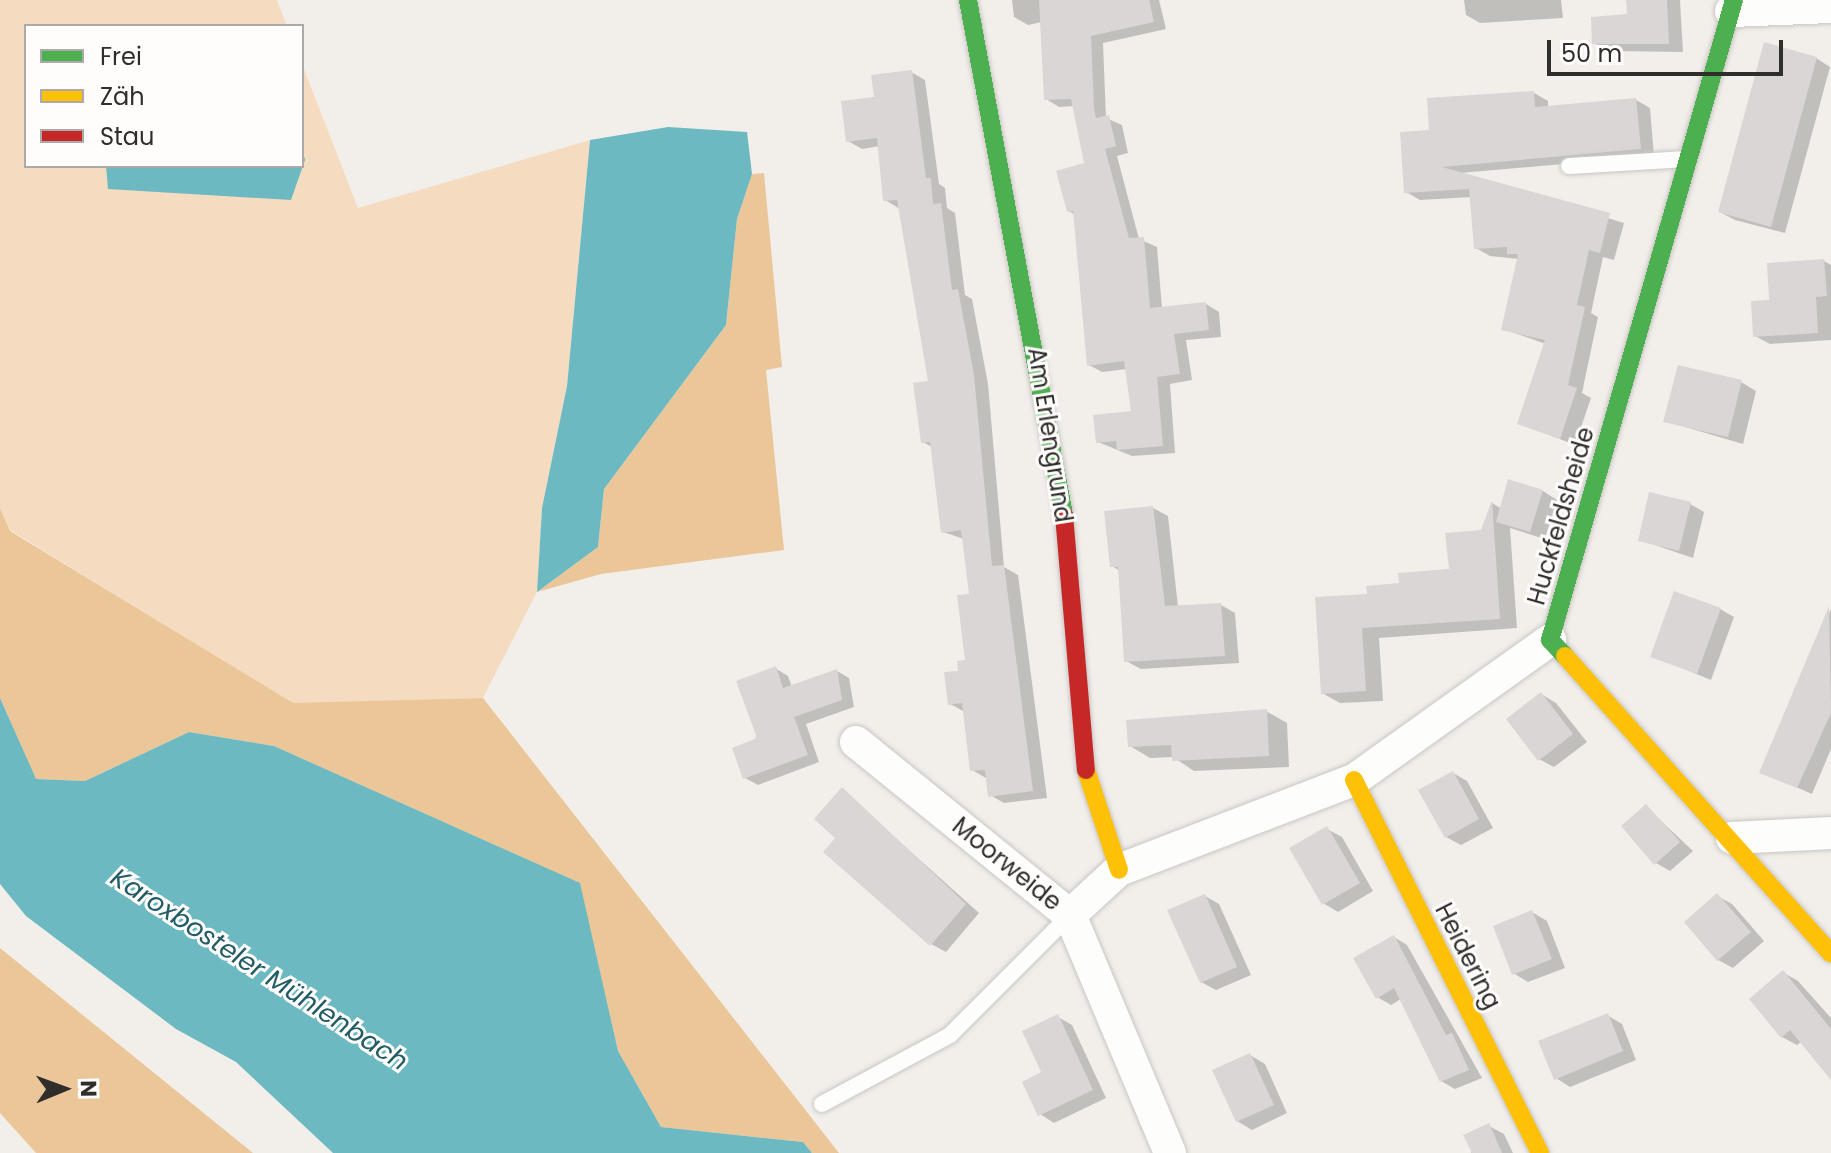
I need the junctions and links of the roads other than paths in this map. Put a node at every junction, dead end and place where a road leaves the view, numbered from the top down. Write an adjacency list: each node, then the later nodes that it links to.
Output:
1 (968, 0): 11 (street, Am Erlengrund)
2 (1733, 6): 3 (street); 4 (street, Huckfeldsheide)
3 (1831, 7)
4 (1689, 159): 5 (lane); 6 (street, Huckfeldsheide)
5 (1569, 166)
6 (1550, 640): 8 (street); 10 (street, Huckfeldsheide)
7 (856, 742): 12 (street, Moorweide)
8 (1354, 780): 11 (street); 16 (street, Heidering)
9 (1831, 833): 10 (street)
10 (1732, 838): 13 (street, Huckfeldsheide)
11 (1119, 870): 12 (street)
12 (1070, 915): 14 (lane); 15 (street, Moorweide)
13 (1831, 953)
14 (822, 1104)
15 (1170, 1153)
16 (1540, 1153)

